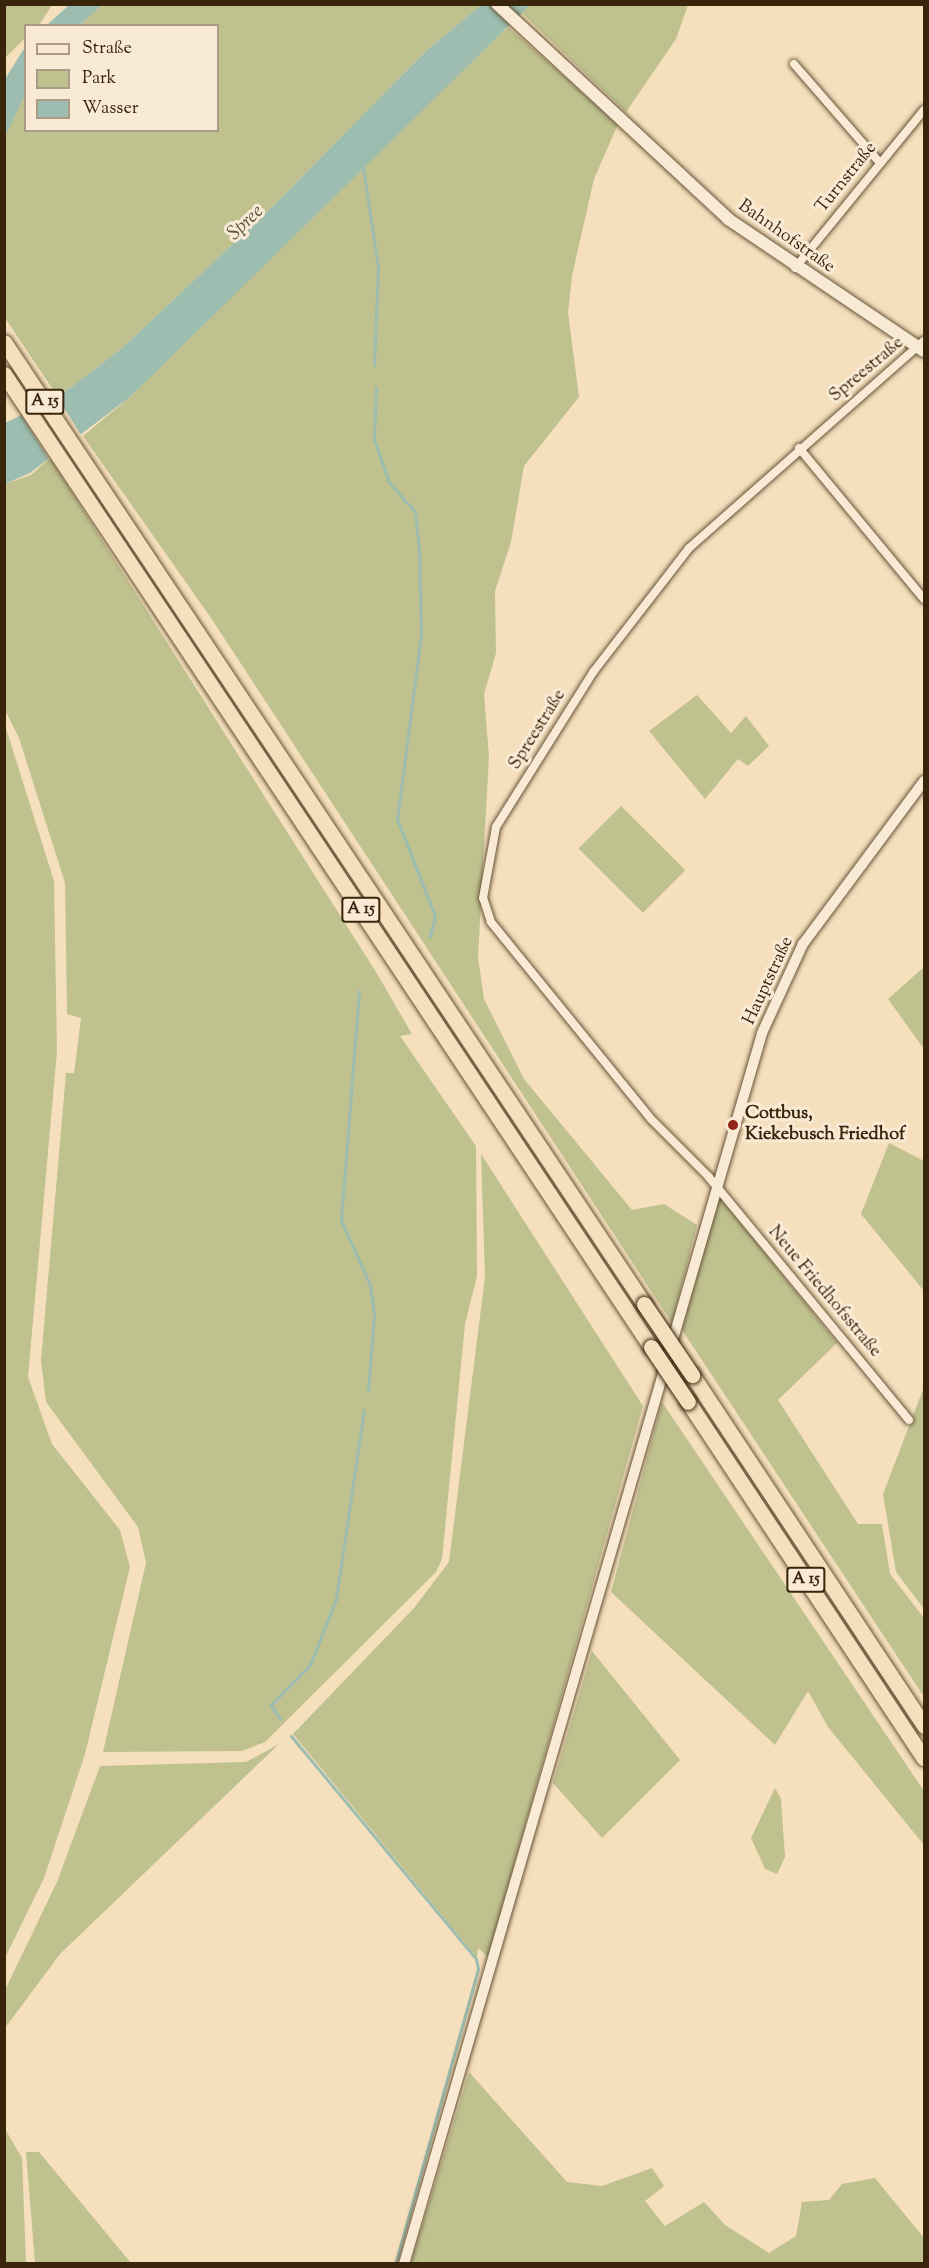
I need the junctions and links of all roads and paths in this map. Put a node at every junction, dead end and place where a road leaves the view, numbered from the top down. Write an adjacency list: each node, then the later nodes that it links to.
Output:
1 (497, 4): 5 (main road, Bahnhofstraße)
2 (794, 64): 4 (street)
3 (924, 110): 4 (street, Turnstraße)
4 (880, 163): 5 (street, Turnstraße)
5 (795, 268): 7 (main road, Bahnhofstraße)
6 (4, 342): 14 (highway, A 15, bridge)
7 (923, 346): 9 (street, Spreestraße)
8 (4, 374): 15 (highway, A 15, bridge)
9 (800, 448): 10 (street); 12 (street, Spreestraße)
10 (924, 599)
11 (924, 781): 12 (street, Hauptstraße)
12 (715, 1185): 13 (street, Neue Friedhofsstraße); 16 (street, Hauptstraße)
13 (909, 1420)
14 (924, 1726)
15 (924, 1758)
16 (404, 2264)

